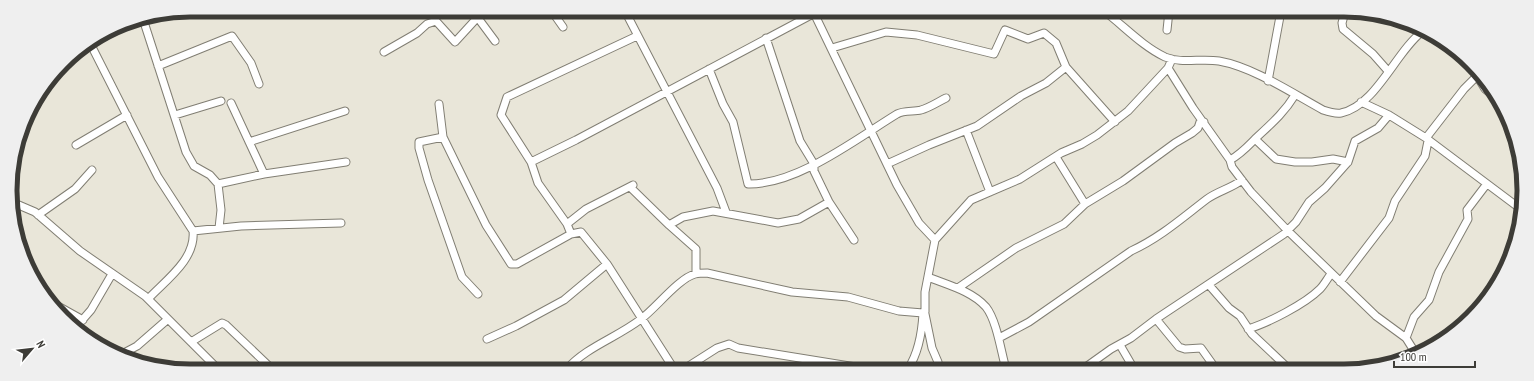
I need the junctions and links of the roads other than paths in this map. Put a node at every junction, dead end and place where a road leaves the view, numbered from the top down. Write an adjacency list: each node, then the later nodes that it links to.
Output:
1 (556, 17): 11 (street)
2 (628, 17): 14 (street)
3 (804, 17): 15 (street)
4 (816, 17): 18 (street)
5 (1112, 17): 20 (street)
6 (1168, 17): 12 (street)
7 (1280, 17): 27 (street)
8 (1344, 17): 25 (street)
9 (477, 18): 16 (street); 19 (street)
10 (144, 23): 21 (street)
11 (563, 27)
12 (1166, 30)
13 (1419, 35): 25 (street)
14 (637, 36): 29 (street); 52 (street)
15 (766, 38): 24 (street); 54 (street)
16 (495, 41)
17 (92, 47): 37 (street)
18 (832, 48): 22 (street); 43 (street)
19 (384, 52)
20 (1172, 59): 23 (street); 27 (street)
21 (158, 66): 28 (street); 39 (street)
22 (1066, 67): 40 (street); 42 (street)
23 (1168, 68): 40 (street); 41 (street)
24 (710, 69): 29 (street); 54 (street)
25 (1388, 71): 33 (street)
26 (1475, 78): 46 (street)
27 (1268, 81): 30 (street)
28 (259, 84)
29 (668, 91): 52 (street); 66 (street)
30 (1295, 95): 33 (street); 45 (street)
31 (946, 98): 43 (street)
32 (221, 101): 39 (street)
33 (1361, 102): 38 (street)
34 (231, 103): 47 (street)
35 (439, 104): 44 (street)
36 (345, 111): 47 (street)
37 (127, 115): 48 (street); 73 (street)
38 (1389, 115): 46 (street); 53 (street)
39 (175, 116): 59 (street)
40 (1115, 122): 49 (street)
41 (1204, 122): 50 (street); 63 (street)
42 (966, 130): 55 (street); 61 (street)
43 (870, 131): 54 (street); 55 (street)
44 (443, 137): 74 (street); 85 (street)
45 (1255, 139): 50 (street); 53 (street)
46 (1427, 140): 60 (street); 82 (street)
47 (249, 142): 57 (street)
48 (76, 145)
49 (1056, 157): 61 (street); 63 (street)
50 (1230, 160): 58 (street)
51 (346, 162): 57 (street)
52 (531, 162): 69 (street)
53 (1348, 162): 72 (street)
54 (814, 164): 62 (street)
55 (887, 164): 76 (street)
56 (92, 170): 67 (street)
57 (264, 174): 59 (street)
58 (1242, 180): 72 (street); 95 (street)
59 (218, 184): 71 (street)
60 (1486, 185): 65 (street); 96 (street)
61 (990, 192): 76 (street)
62 (829, 202): 66 (street); 75 (street)
63 (1085, 204): 84 (street)
64 (17, 205): 67 (street)
65 (1517, 206)
66 (726, 212): 70 (street)
67 (38, 214): 78 (street)
68 (341, 223): 71 (street)
69 (567, 224): 70 (street); 74 (street)
70 (669, 225): 79 (street)
71 (219, 228): 73 (street)
72 (1288, 231): 80 (street); 83 (street)
73 (193, 232): 86 (street)
74 (571, 234): 77 (street)
75 (854, 240)
76 (935, 240): 81 (street)
77 (607, 264): 90 (street); 97 (street)
78 (112, 274): 86 (street); 91 (street)
79 (696, 274): 88 (street); 90 (street)
80 (1331, 274): 82 (street); 94 (street)
81 (928, 277): 84 (street); 88 (street)
82 (1340, 282): 96 (street)
83 (1209, 285): 92 (street); 94 (street)
84 (958, 288): 95 (street)
85 (478, 294)
86 (148, 299): 89 (street)
87 (65, 310): 91 (street)
88 (924, 312): 108 (street); 109 (street)
89 (168, 319): 98 (street); 101 (street)
90 (641, 319): 104 (street); 105 (street)
91 (83, 320): 93 (street)
92 (1156, 320): 99 (street); 113 (street)
93 (79, 324)
94 (1250, 331): 114 (street)
95 (999, 338): 110 (street)
96 (1406, 338): 100 (street)
97 (487, 339)
98 (191, 342): 102 (street); 103 (street)
99 (1120, 345): 111 (street); 112 (street)
100 (1412, 350)
101 (126, 352)
102 (211, 362)
103 (267, 364)
104 (572, 364)
105 (671, 364)
106 (692, 364): 107 (street)
107 (833, 364)
108 (911, 364)
109 (938, 364)
110 (1005, 364)
111 (1091, 364)
112 (1131, 364)
113 (1212, 364)
114 (1283, 364)

